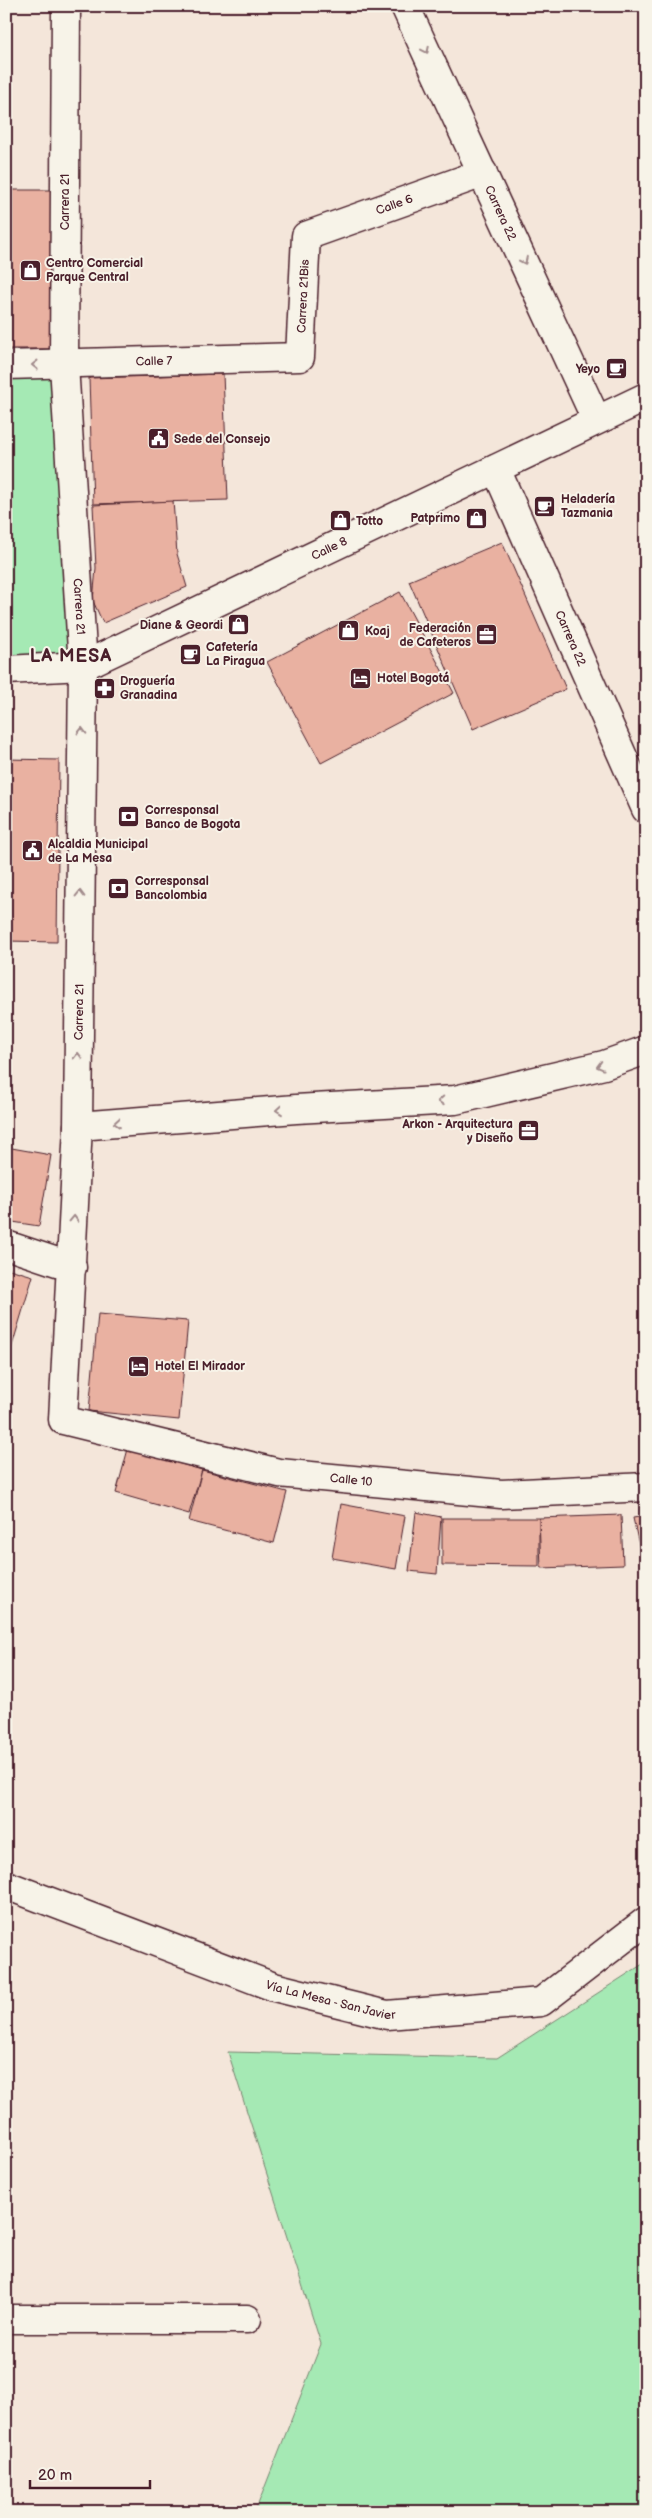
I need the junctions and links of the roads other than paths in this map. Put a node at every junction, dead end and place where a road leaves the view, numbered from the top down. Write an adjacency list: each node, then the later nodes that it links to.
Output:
1 (66, 6): 7 (street, Carrera 21)
2 (405, 6): 3 (street, Carrera 22, one-way to 3)
3 (483, 173): 4 (street, Calle 6); 9 (street, Carrera 22, one-way to 9)
4 (306, 236): 5 (street, Carrera 21Bis)
5 (300, 357): 7 (street, Calle 7)
6 (6, 365): 7 (street, Calle 7, one-way to 6)
7 (64, 365): 11 (street, Carrera 21)
8 (646, 397): 9 (street, Calle 8)
9 (596, 420): 10 (street, Calle 8)
10 (496, 469): 11 (street, Calle 8); 13 (street, Carrera 22)
11 (83, 666): 12 (street, Calle 8); 15 (street, Carrera 21, one-way to 11)
12 (6, 670)
13 (646, 809)
14 (646, 1050): 15 (street, one-way to 15)
15 (78, 1126): 17 (street, Carrera 21, one-way to 15)
16 (6, 1245): 17 (street)
17 (72, 1268): 18 (street, Carrera 21)
18 (63, 1420): 19 (street, Calle 10)
19 (646, 1487)
20 (6, 1885): 21 (street, Vía La Mesa - San Javier)
21 (646, 1921)
22 (6, 2319): 23 (street)
23 (246, 2319)

